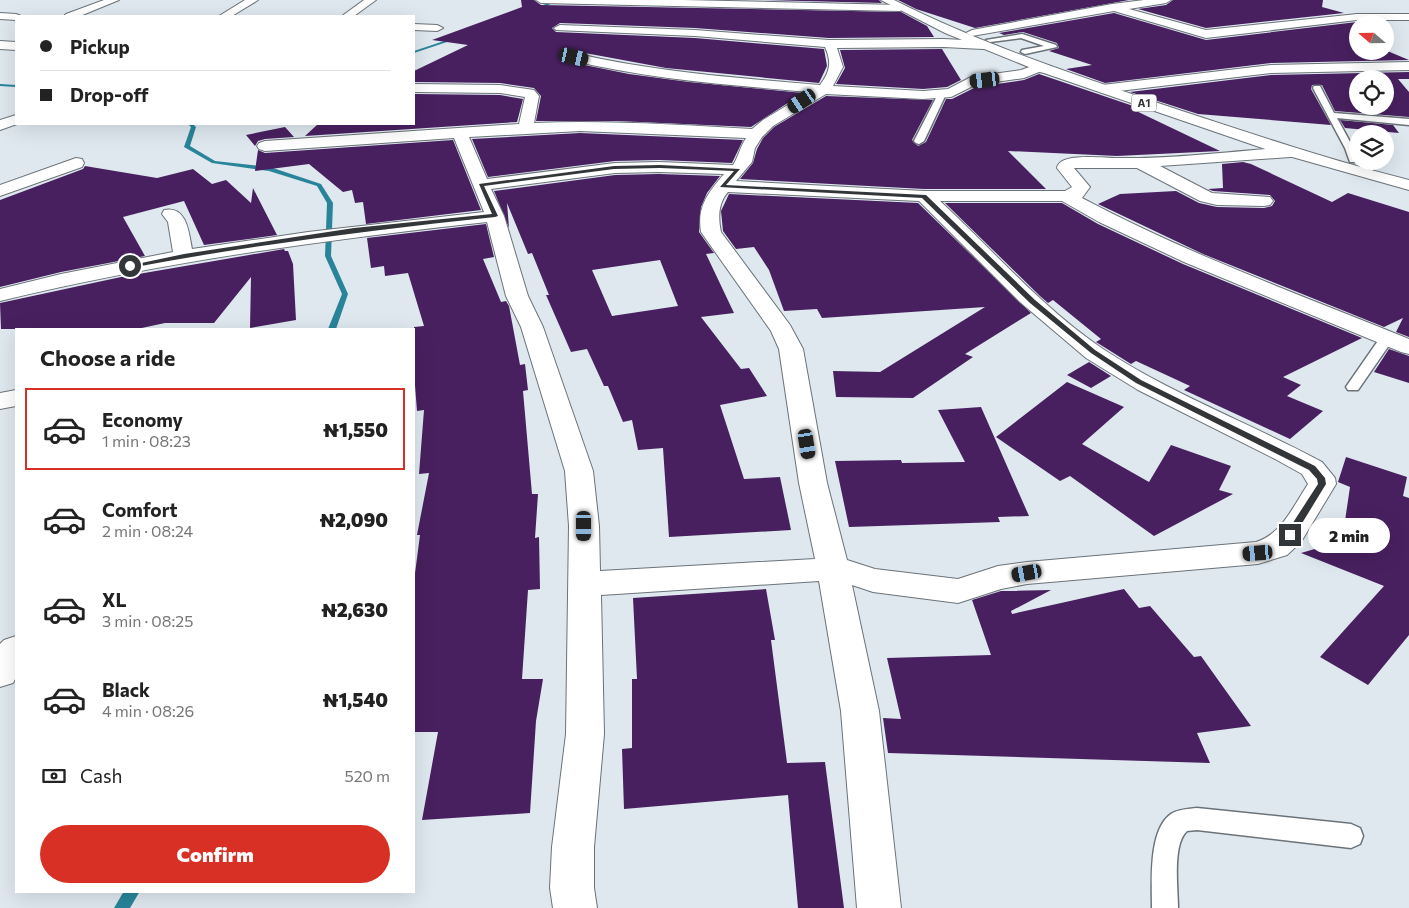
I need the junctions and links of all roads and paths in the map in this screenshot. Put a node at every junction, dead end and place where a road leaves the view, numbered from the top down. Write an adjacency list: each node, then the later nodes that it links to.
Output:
1 (114, 0): 11 (main road)
2 (253, 0): 12 (main road)
3 (371, 0): 13 (main road)
4 (541, 0): 8 (main road)
5 (886, 0): 9 (main road, A1)
6 (1099, 0): 10 (main road)
7 (1166, 0): 10 (main road)
8 (738, 2): 9 (main road)
9 (902, 4): 20 (main road, A1); 24 (main road, A1)
10 (1116, 6): 20 (main road); 21 (main road)
11 (73, 15)
12 (227, 15)
13 (348, 15)
14 (0, 16): 15 (main road)
15 (15, 16)
16 (1409, 17): 21 (main road)
17 (415, 27): 18 (main road)
18 (437, 28)
19 (560, 28): 25 (main road)
20 (972, 33): 24 (main road, A1)
21 (1206, 34): 23 (main road)
22 (1006, 37): 24 (lane); 28 (lane); 28 (lane)
23 (1169, 37)
24 (987, 42): 25 (main road); 29 (main road, A1); 32 (main road, A1)
25 (828, 44): 36 (main road)
26 (0, 45): 27 (main road)
27 (15, 46)
28 (1040, 49): 29 (lane)
29 (1025, 52): 33 (main road, A1)
30 (574, 57): 36 (main road)
31 (1409, 66): 33 (main road)
32 (1045, 70): 37 (main road, A1); 38 (main road)
33 (1124, 86): 37 (main road); 50 (main road, A1)
34 (415, 88): 43 (main road)
35 (1317, 88): 39 (lane)
36 (824, 89): 38 (main road); 45 (main road)
37 (1102, 89): 49 (main road, A1)
38 (942, 94): 46 (lane)
39 (1332, 115): 41 (lane); 47 (lane)
40 (15, 119): 42 (main road)
41 (1409, 122)
42 (0, 125)
43 (526, 128): 44 (main road); 45 (main road)
44 (460, 133): 48 (main road); 56 (main road)
45 (756, 134): 55 (main road)
46 (919, 140)
47 (1349, 144)
48 (265, 146)
49 (1290, 152): 52 (main road); 57 (main road, A1)
50 (1349, 159)
51 (76, 163): 58 (main road)
52 (1140, 163): 60 (main road); 61 (main road)
53 (1393, 170): 54 (main road, A1)
54 (1409, 174)
55 (730, 178): 56 (main road); 59 (main road); 71 (main road)
56 (481, 185): 63 (main road)
57 (1409, 185)
58 (0, 191)
59 (924, 196): 60 (main road); 71 (main road)
60 (1065, 196): 66 (main road)
61 (1264, 201)
62 (171, 214): 64 (main road)
63 (495, 216): 64 (main road); 72 (main road)
64 (184, 256): 65 (main road)
65 (0, 294)
66 (1387, 338): 67 (main road); 68 (lane)
67 (1409, 346)
68 (1353, 386)
69 (15, 398): 70 (main road)
70 (0, 401)
71 (833, 569): 72 (main road); 75 (main road)
72 (584, 584): 74 (main road)
73 (1352, 836): 76 (lane)
74 (575, 908)
75 (879, 908)
76 (1165, 908)

